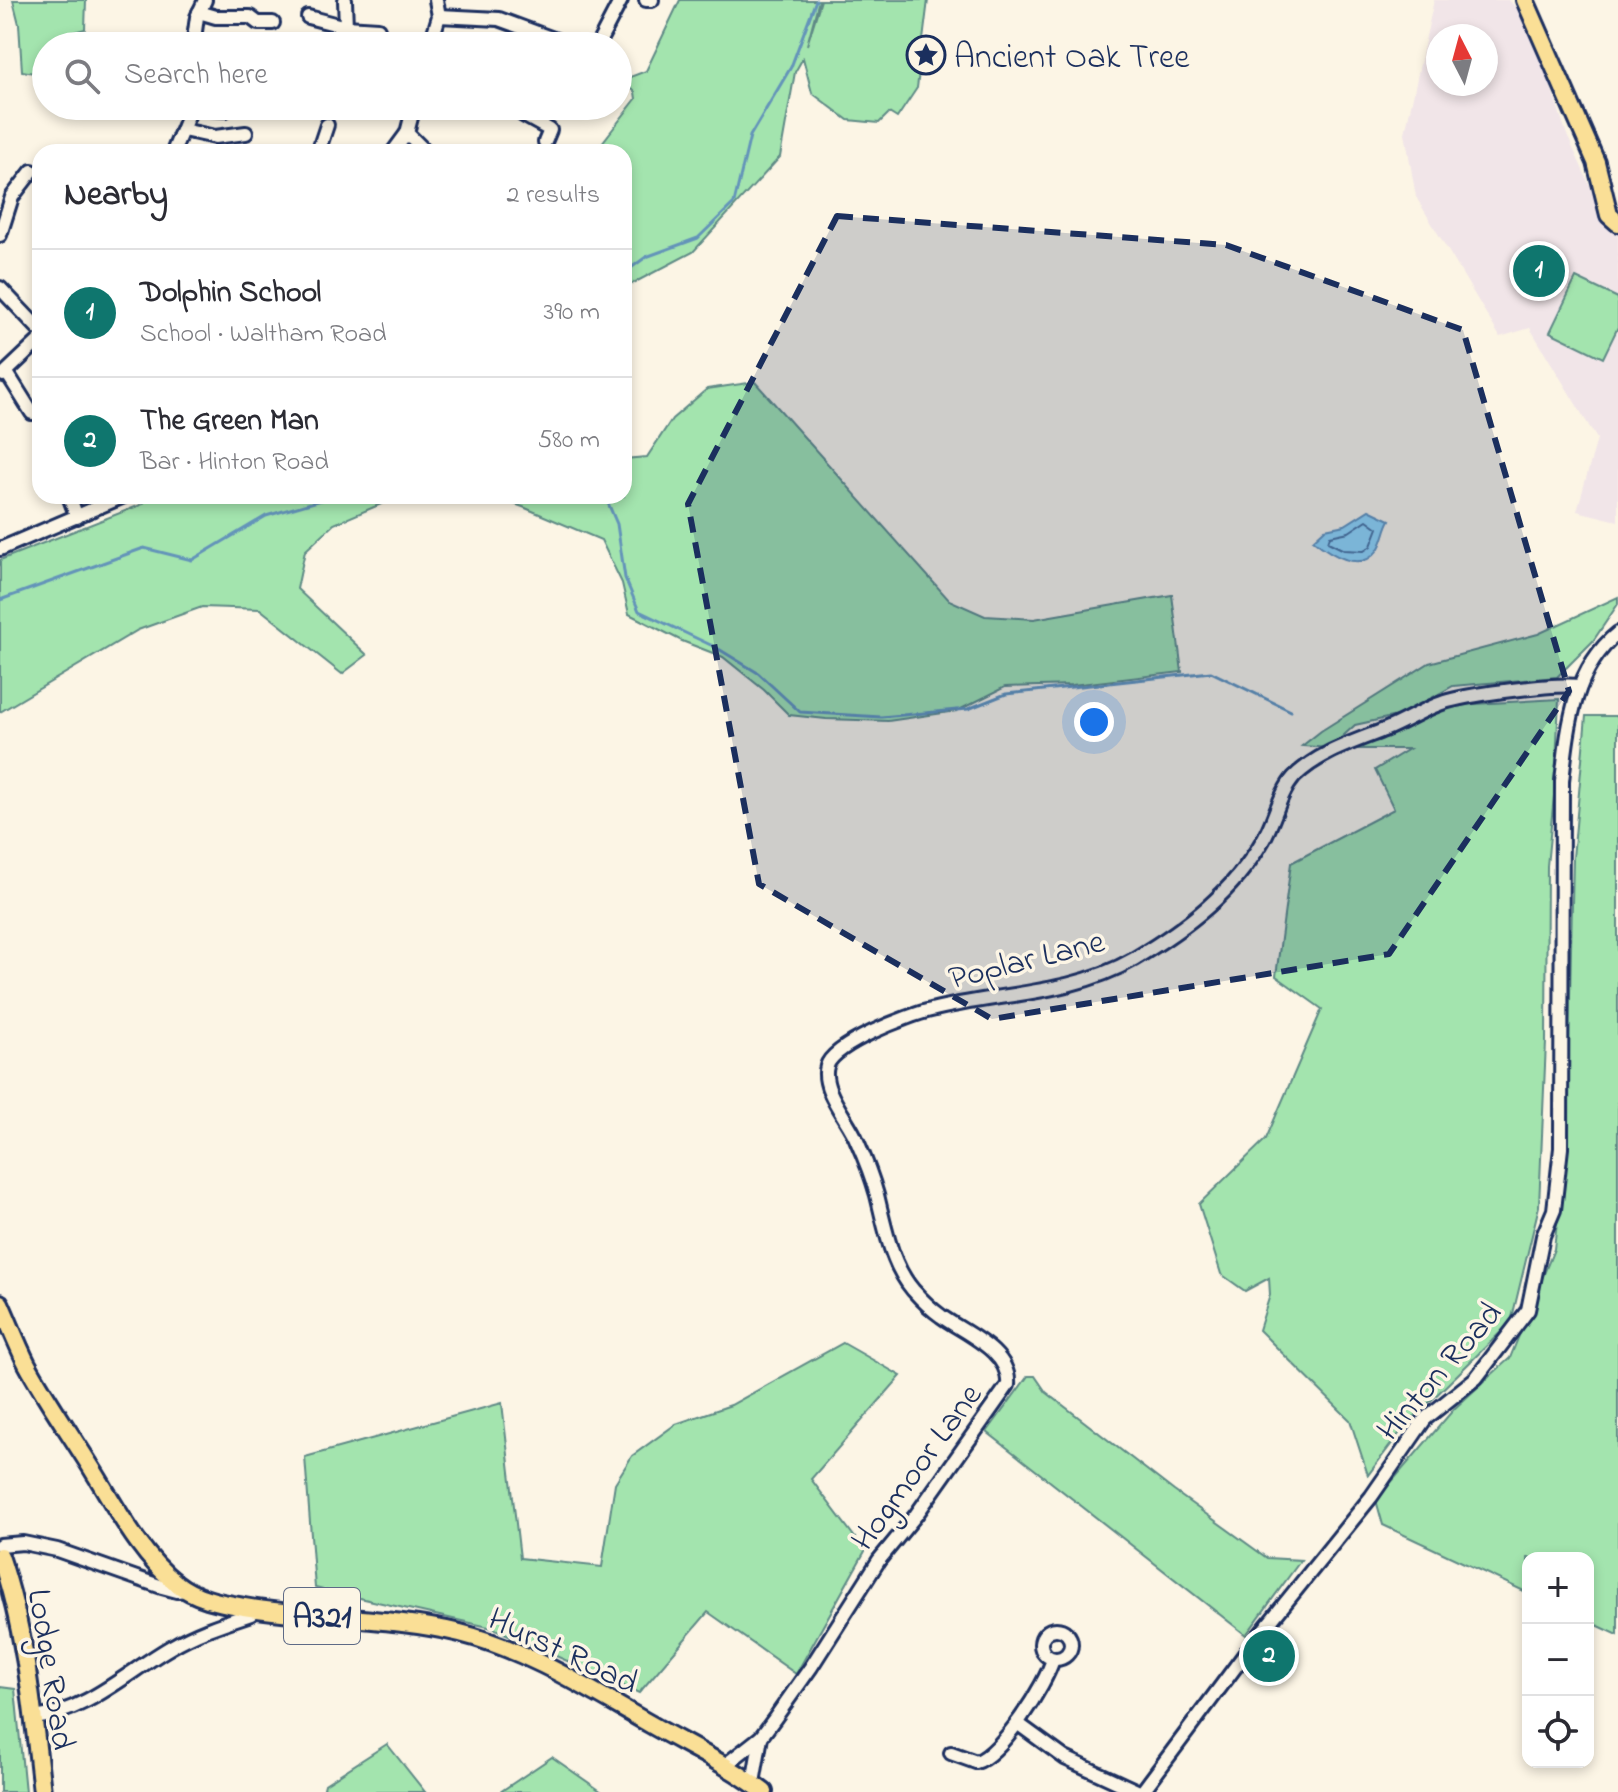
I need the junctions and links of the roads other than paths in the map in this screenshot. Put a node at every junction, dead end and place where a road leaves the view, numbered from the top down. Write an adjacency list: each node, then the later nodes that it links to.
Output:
1 (345, 0): 9 (street)
2 (436, 0): 6 (street)
3 (621, 0): 14 (street)
4 (1525, 0): 32 (main road)
5 (202, 6): 8 (street); 11 (street)
6 (439, 16): 12 (street); 13 (street)
7 (308, 17): 9 (street)
8 (273, 23)
9 (346, 27): 10 (street)
10 (378, 29)
11 (196, 32)
12 (434, 32)
13 (526, 32)
14 (604, 32)
15 (187, 120): 21 (street)
16 (410, 120): 23 (street)
17 (518, 120): 20 (street)
18 (533, 120): 24 (street)
19 (327, 125): 26 (street)
20 (515, 126)
21 (183, 130): 22 (street); 25 (street)
22 (246, 133)
23 (407, 133): 27 (street); 28 (street)
24 (548, 136)
25 (177, 144)
26 (321, 144)
27 (399, 144)
28 (418, 144)
29 (32, 171): 30 (street)
30 (14, 194): 31 (street); 33 (street)
31 (27, 202)
32 (1618, 223)
33 (0, 235)
34 (0, 288): 35 (street)
35 (32, 322)
36 (32, 348): 37 (street)
37 (4, 375): 38 (street)
38 (32, 413)
39 (72, 504): 41 (street)
40 (106, 504): 41 (street)
41 (77, 517): 42 (street)
42 (0, 549)
43 (1618, 633): 44 (street, Hinton Road)
44 (1580, 686): 45 (street, Poplar Lane); 63 (street, Hinton Road)
45 (826, 1068): 58 (street, Hogmoor Lane)
46 (0, 1303): 49 (main road, Hurst Road / A321)
47 (0, 1545): 50 (street)
48 (0, 1556): 56 (main road, Lodge Road)
49 (155, 1561): 50 (street); 51 (main road, Hurst Road / A321)
50 (139, 1577): 51 (street)
51 (186, 1590): 52 (main road, Hurst Road / A321)
52 (223, 1603): 53 (main road, Hurst Road / A321); 54 (street)
53 (256, 1609): 54 (street); 60 (main road, Hurst Road / A321)
54 (224, 1623): 56 (street)
55 (1053, 1659): 57 (street)
56 (34, 1718): 62 (main road, Lodge Road)
57 (1017, 1723): 59 (street); 63 (street)
58 (761, 1737): 60 (street, Hogmoor Lane); 61 (street, Hogmoor Lane)
59 (951, 1753)
60 (724, 1766): 61 (main road, Hurst Road / A321)
61 (759, 1788)
62 (42, 1792)
63 (1140, 1792)

